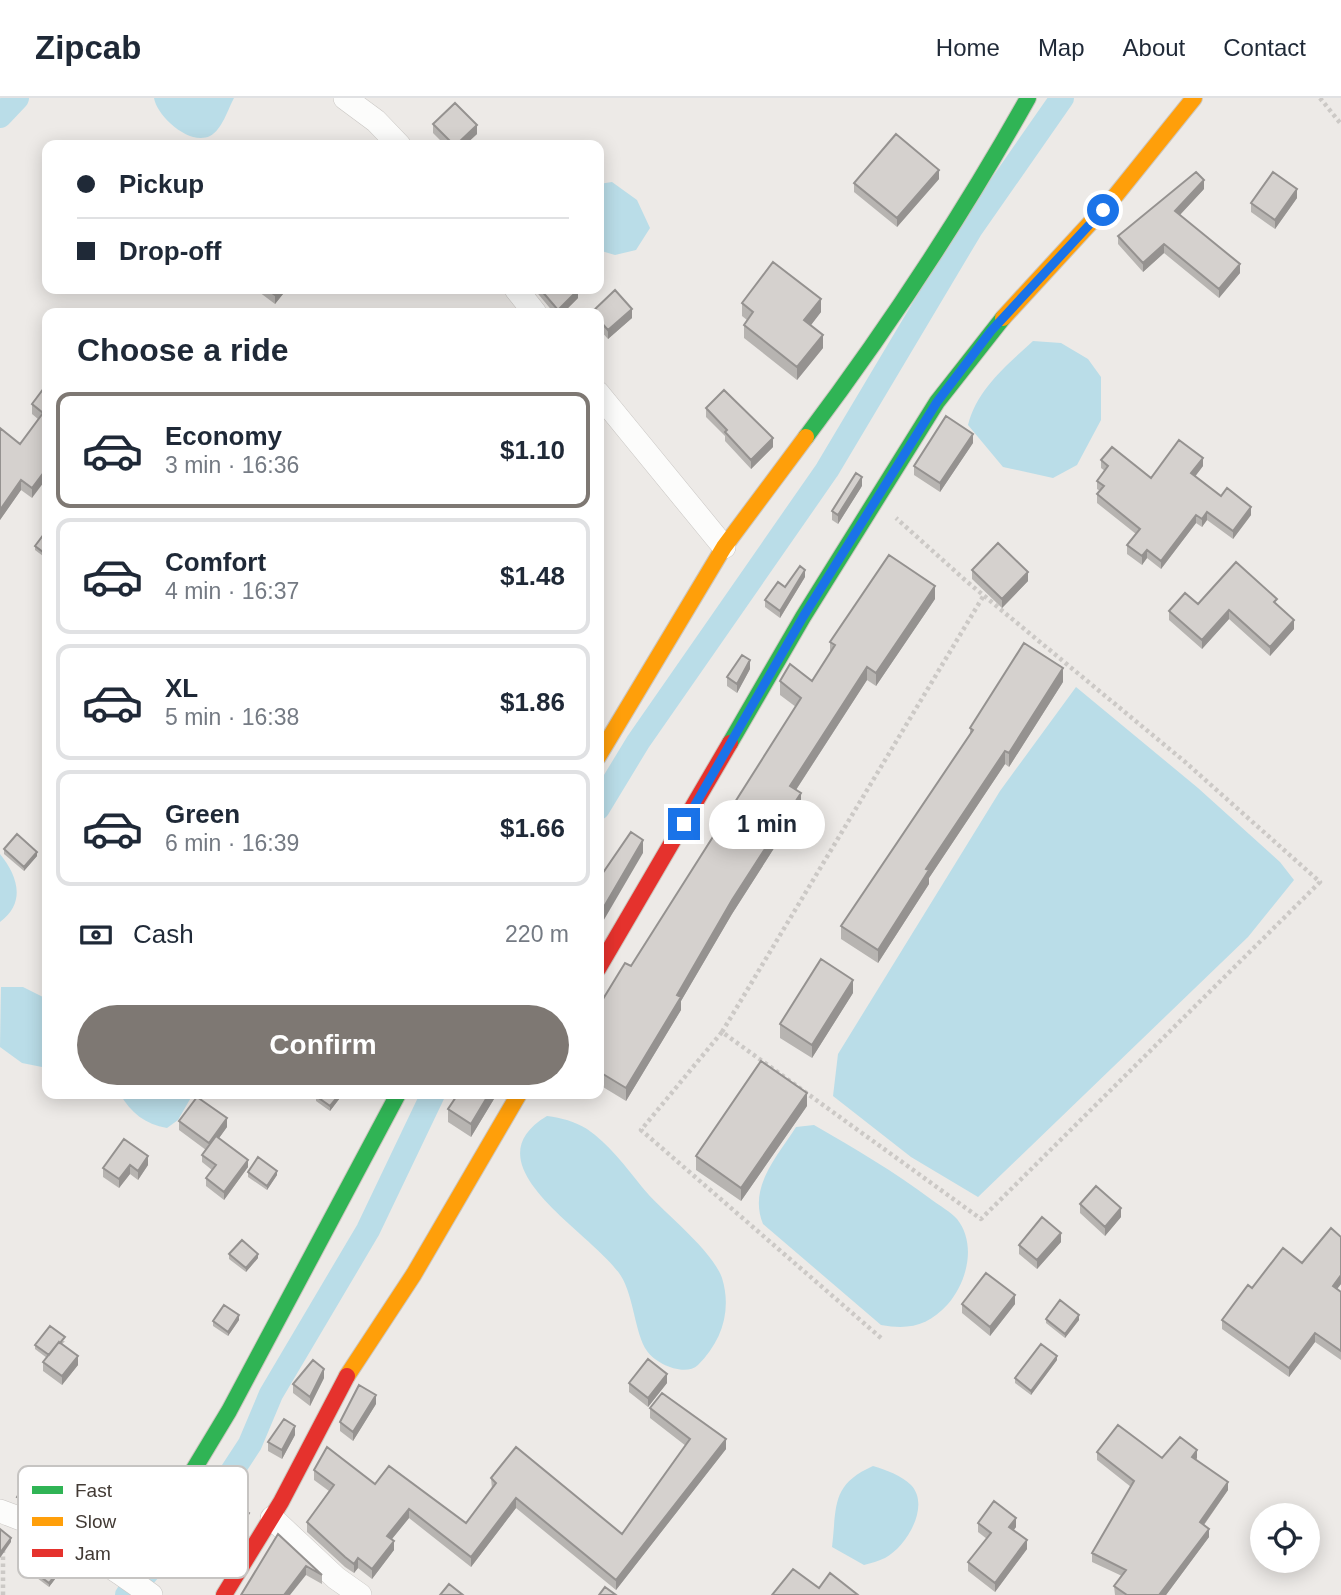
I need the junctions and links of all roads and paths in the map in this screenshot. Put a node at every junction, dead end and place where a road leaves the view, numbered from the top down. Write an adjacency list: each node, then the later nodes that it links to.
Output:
1 (345, 98): 6 (street)
2 (1028, 98): 11 (street)
3 (1194, 98): 10 (street)
4 (1320, 98): 5 (path)
5 (1341, 124)
6 (394, 140)
7 (520, 294): 8 (street)
8 (531, 308)
9 (604, 400): 11 (street)
10 (877, 501): 12 (path); 14 (street)
11 (724, 547): 13 (street)
12 (984, 595): 15 (path); 15 (path)
13 (604, 747)
14 (604, 959)
15 (722, 1032): 18 (path)
16 (395, 1099): 19 (street)
17 (516, 1099): 21 (street)
18 (881, 1338)
19 (196, 1466)
20 (2, 1512): 25 (path)
21 (272, 1518): 22 (street); 28 (street)
22 (248, 1556)
23 (127, 1578): 26 (street)
24 (235, 1578): 27 (street)
25 (3, 1595)
26 (151, 1595)
27 (224, 1595)
28 (360, 1595)

